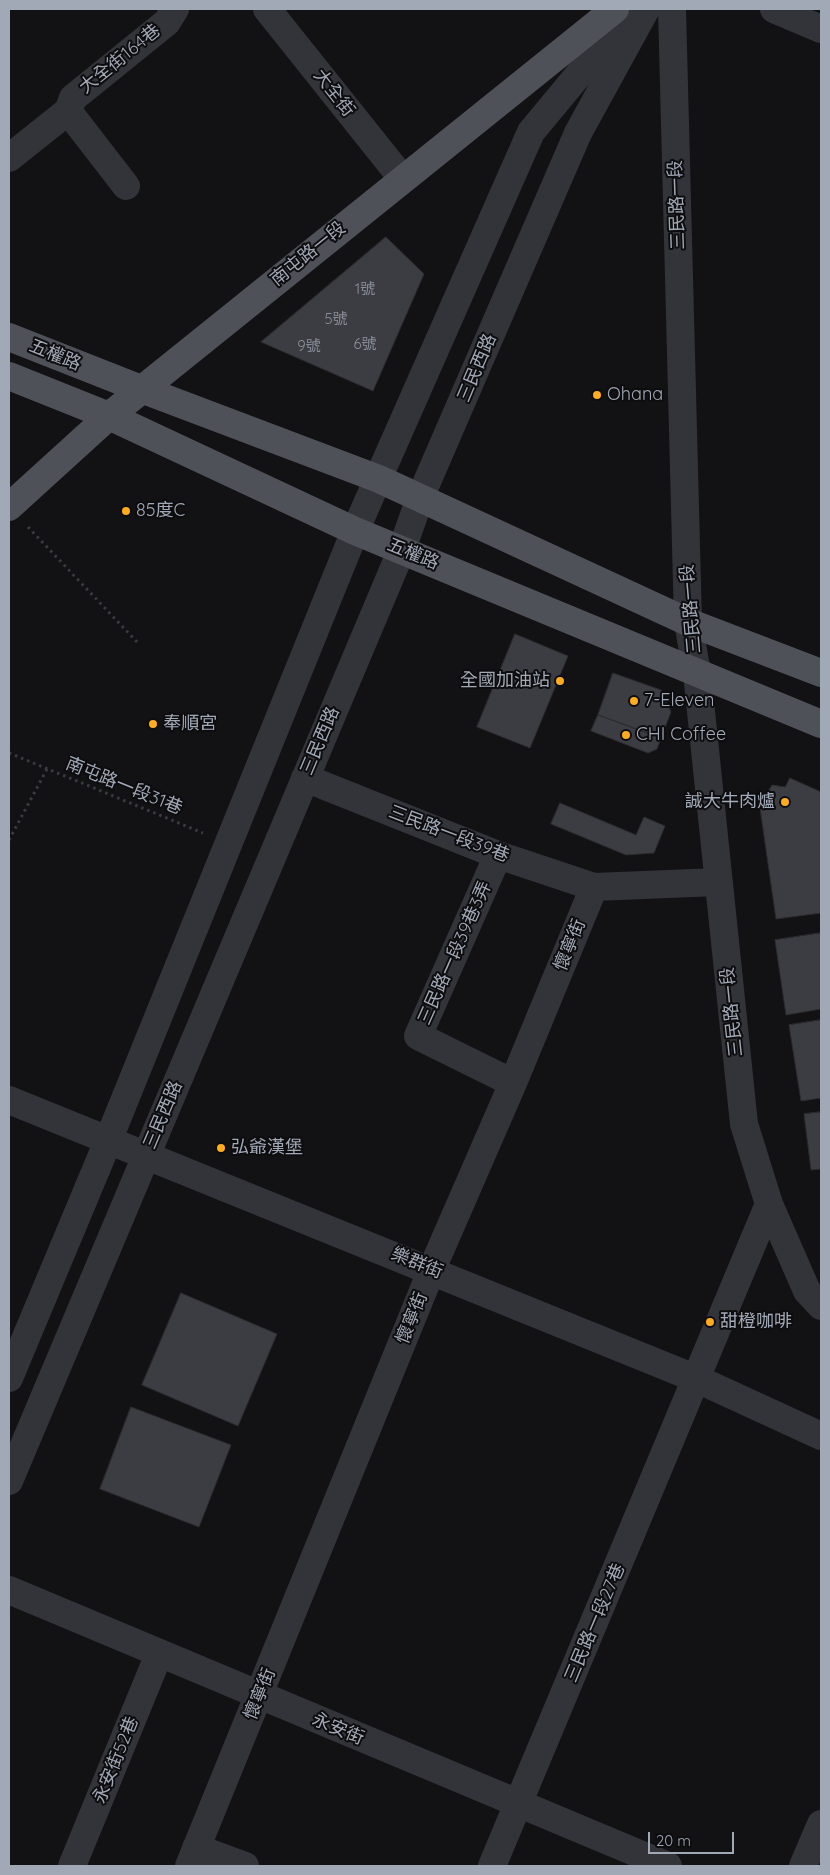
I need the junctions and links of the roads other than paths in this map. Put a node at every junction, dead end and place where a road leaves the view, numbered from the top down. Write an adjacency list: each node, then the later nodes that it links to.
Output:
1 (175, 9): 9 (street, 大全街164巷)
2 (267, 9): 11 (street, 大全街)
3 (614, 9): 11 (main road, 南屯路一段)
4 (634, 9): 17 (street)
5 (646, 9): 18 (street, 三民西路)
6 (672, 9): 22 (street, 三民路一段)
7 (774, 9): 8 (street)
8 (821, 29)
9 (68, 111): 10 (street, 大全街164巷); 12 (street)
10 (9, 158)
11 (402, 178): 15 (main road, 南屯路一段)
12 (126, 186)
13 (9, 337): 15 (main road, 五權路)
14 (9, 376): 16 (main road, 五權路)
15 (141, 389): 16 (main road, 南屯路一段); 17 (main road, 五權路)
16 (109, 416): 19 (main road, 南屯路一段); 20 (main road, 五權路)
17 (379, 479): 18 (main road, 五權路); 20 (street)
18 (420, 498): 21 (street, 三民西路); 22 (main road, 五權路)
19 (9, 508)
20 (355, 531): 21 (main road, 五權路); 32 (street)
21 (402, 549): 23 (main road, 五權路); 26 (street, 三民西路)
22 (688, 622): 23 (street, 三民路一段); 24 (main road, 五權路)
23 (697, 673): 25 (main road, 五權路); 28 (street, 三民路一段)
24 (821, 673)
25 (821, 724)
26 (305, 778): 27 (street, 三民路一段39巷); 33 (street, 三民西路)
27 (498, 855): 29 (street, 三民路一段39巷); 30 (street, 三民路一段39巷3弄)
28 (718, 882): 29 (street); 34 (street, 三民路一段)
29 (594, 887): 30 (street, 懷寧街)
30 (513, 1083): 35 (street, 懷寧街)
31 (9, 1100): 32 (street, 樂群街)
32 (108, 1141): 33 (street, 樂群街); 37 (street)
33 (146, 1155): 35 (street, 樂群街); 40 (street, 三民西路)
34 (769, 1204): 36 (street, 三民路一段); 38 (street)
35 (432, 1269): 38 (street, 樂群街); 43 (street, 懷寧街)
36 (821, 1306)
37 (9, 1378)
38 (697, 1379): 39 (street, 樂群街); 44 (street, 三民路一段27巷)
39 (821, 1436)
40 (9, 1481)
41 (9, 1590): 42 (street, 永安街)
42 (159, 1654): 43 (street, 永安街); 47 (street, 永安街52巷)
43 (259, 1696): 44 (street, 永安街); 46 (street, 懷寧街)
44 (518, 1804): 49 (street, 三民路一段27巷); 50 (street, 永安街)
45 (821, 1824): 51 (street)
46 (192, 1857): 48 (street)
47 (72, 1866)
48 (245, 1866)
49 (492, 1866)
50 (668, 1866)
51 (803, 1866)

